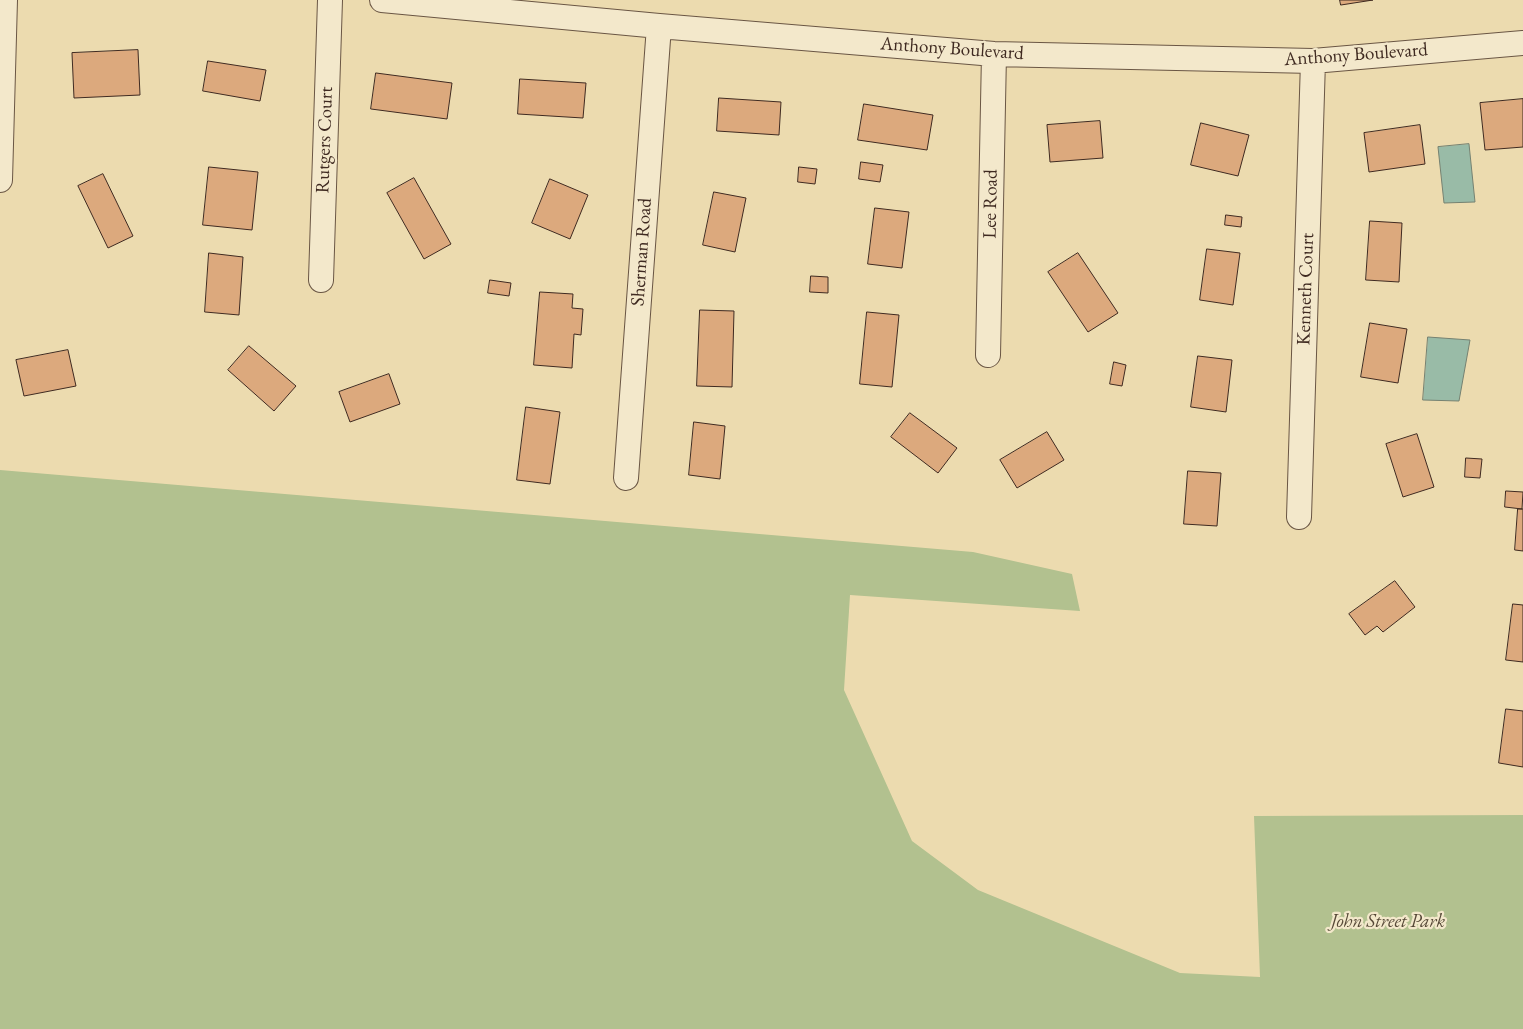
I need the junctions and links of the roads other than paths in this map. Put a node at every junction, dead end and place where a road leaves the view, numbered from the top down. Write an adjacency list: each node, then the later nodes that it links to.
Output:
1 (5, 0): 8 (street)
2 (330, 0): 9 (street, Rutgers Court)
3 (382, 0): 4 (street, Anthony Boulevard)
4 (659, 26): 6 (street, Anthony Boulevard); 11 (street, Sherman Road)
5 (1523, 43): 7 (street, Anthony Boulevard)
6 (994, 54): 7 (street, Anthony Boulevard); 10 (street, Lee Road)
7 (1313, 61): 12 (street, Kenneth Court)
8 (0, 180)
9 (321, 280)
10 (988, 354)
11 (626, 478)
12 (1299, 517)

